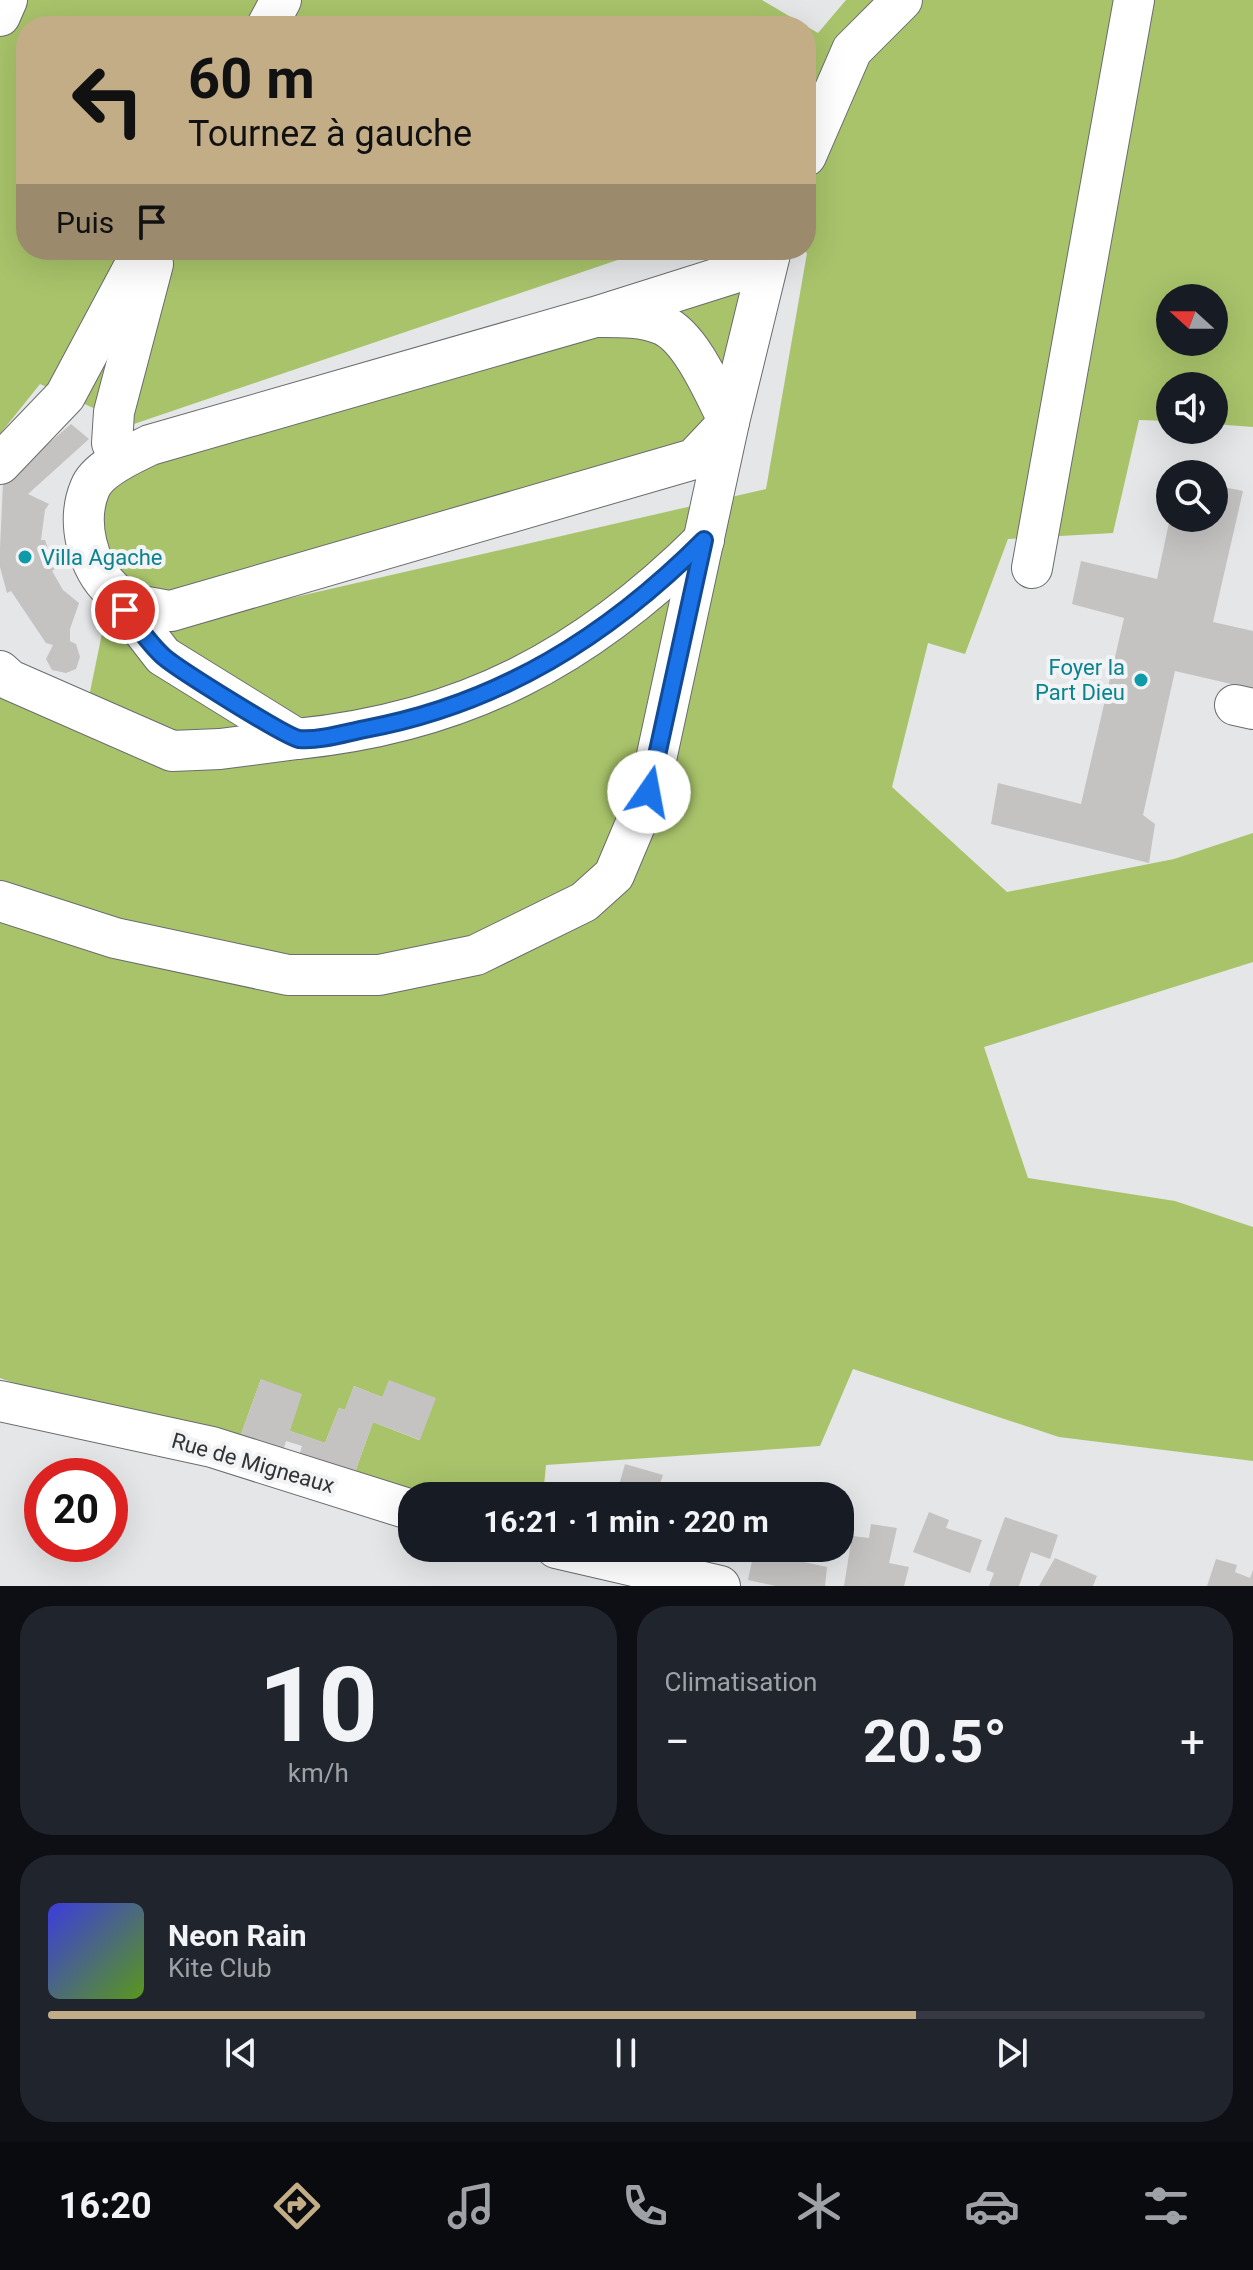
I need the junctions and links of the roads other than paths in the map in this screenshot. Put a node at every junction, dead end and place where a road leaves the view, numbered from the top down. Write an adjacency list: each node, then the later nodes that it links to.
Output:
1 (7, 0): 4 (street)
2 (902, 0): 5 (street)
3 (1134, 0): 17 (street)
4 (0, 16)
5 (816, 133)
6 (138, 260): 11 (street)
7 (154, 260): 13 (street)
8 (754, 260): 10 (street)
9 (769, 260): 12 (street)
10 (595, 317): 12 (street); 13 (street)
11 (65, 396): 13 (street); 14 (street)
12 (729, 422): 15 (street)
13 (116, 452): 18 (street)
14 (0, 464)
15 (705, 472): 16 (street); 18 (street)
16 (704, 540): 20 (street); 21 (street)
17 (1032, 568)
18 (114, 593): 20 (street)
19 (0, 671): 20 (street)
20 (297, 739)
21 (0, 901)
22 (0, 1401): 23 (street, Rue de Migneaux)
23 (398, 1506)
24 (616, 1562): 25 (street)
25 (720, 1586)

